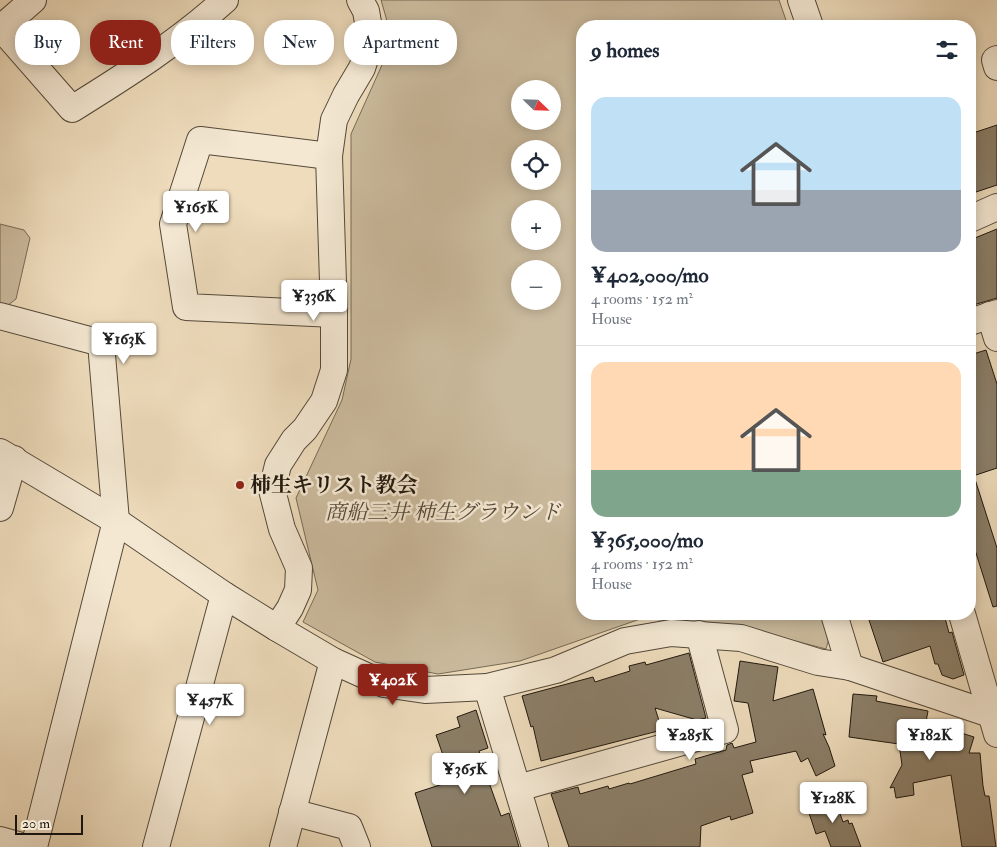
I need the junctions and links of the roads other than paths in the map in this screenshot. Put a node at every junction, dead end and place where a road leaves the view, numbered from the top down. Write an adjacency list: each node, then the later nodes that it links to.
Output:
1 (33, 0): 6 (street)
2 (225, 0): 6 (street)
3 (360, 0): 9 (street)
4 (801, 0): 5 (street)
5 (808, 20)
6 (1, 28)
7 (997, 59): 8 (street)
8 (997, 67)
9 (329, 156): 12 (street); 12 (street)
10 (997, 207): 11 (street)
11 (976, 216)
12 (334, 314): 20 (street)
13 (0, 316): 16 (street)
14 (7, 455): 15 (street); 16 (street)
15 (0, 508)
16 (116, 521): 17 (street); 30 (street)
17 (224, 595): 20 (street); 31 (street)
18 (836, 620): 23 (street)
19 (964, 620): 25 (street)
20 (277, 628): 22 (street)
21 (699, 634): 23 (street); 24 (street); 26 (street)
22 (333, 661): 24 (street); 27 (street)
23 (850, 667): 25 (street)
24 (487, 687): 26 (street)
25 (995, 725)
26 (518, 788): 34 (street)
27 (292, 812): 32 (street); 33 (street)
28 (0, 840): 29 (street)
29 (25, 847)
30 (34, 847)
31 (156, 847)
32 (283, 847)
33 (357, 847)
34 (536, 847)

